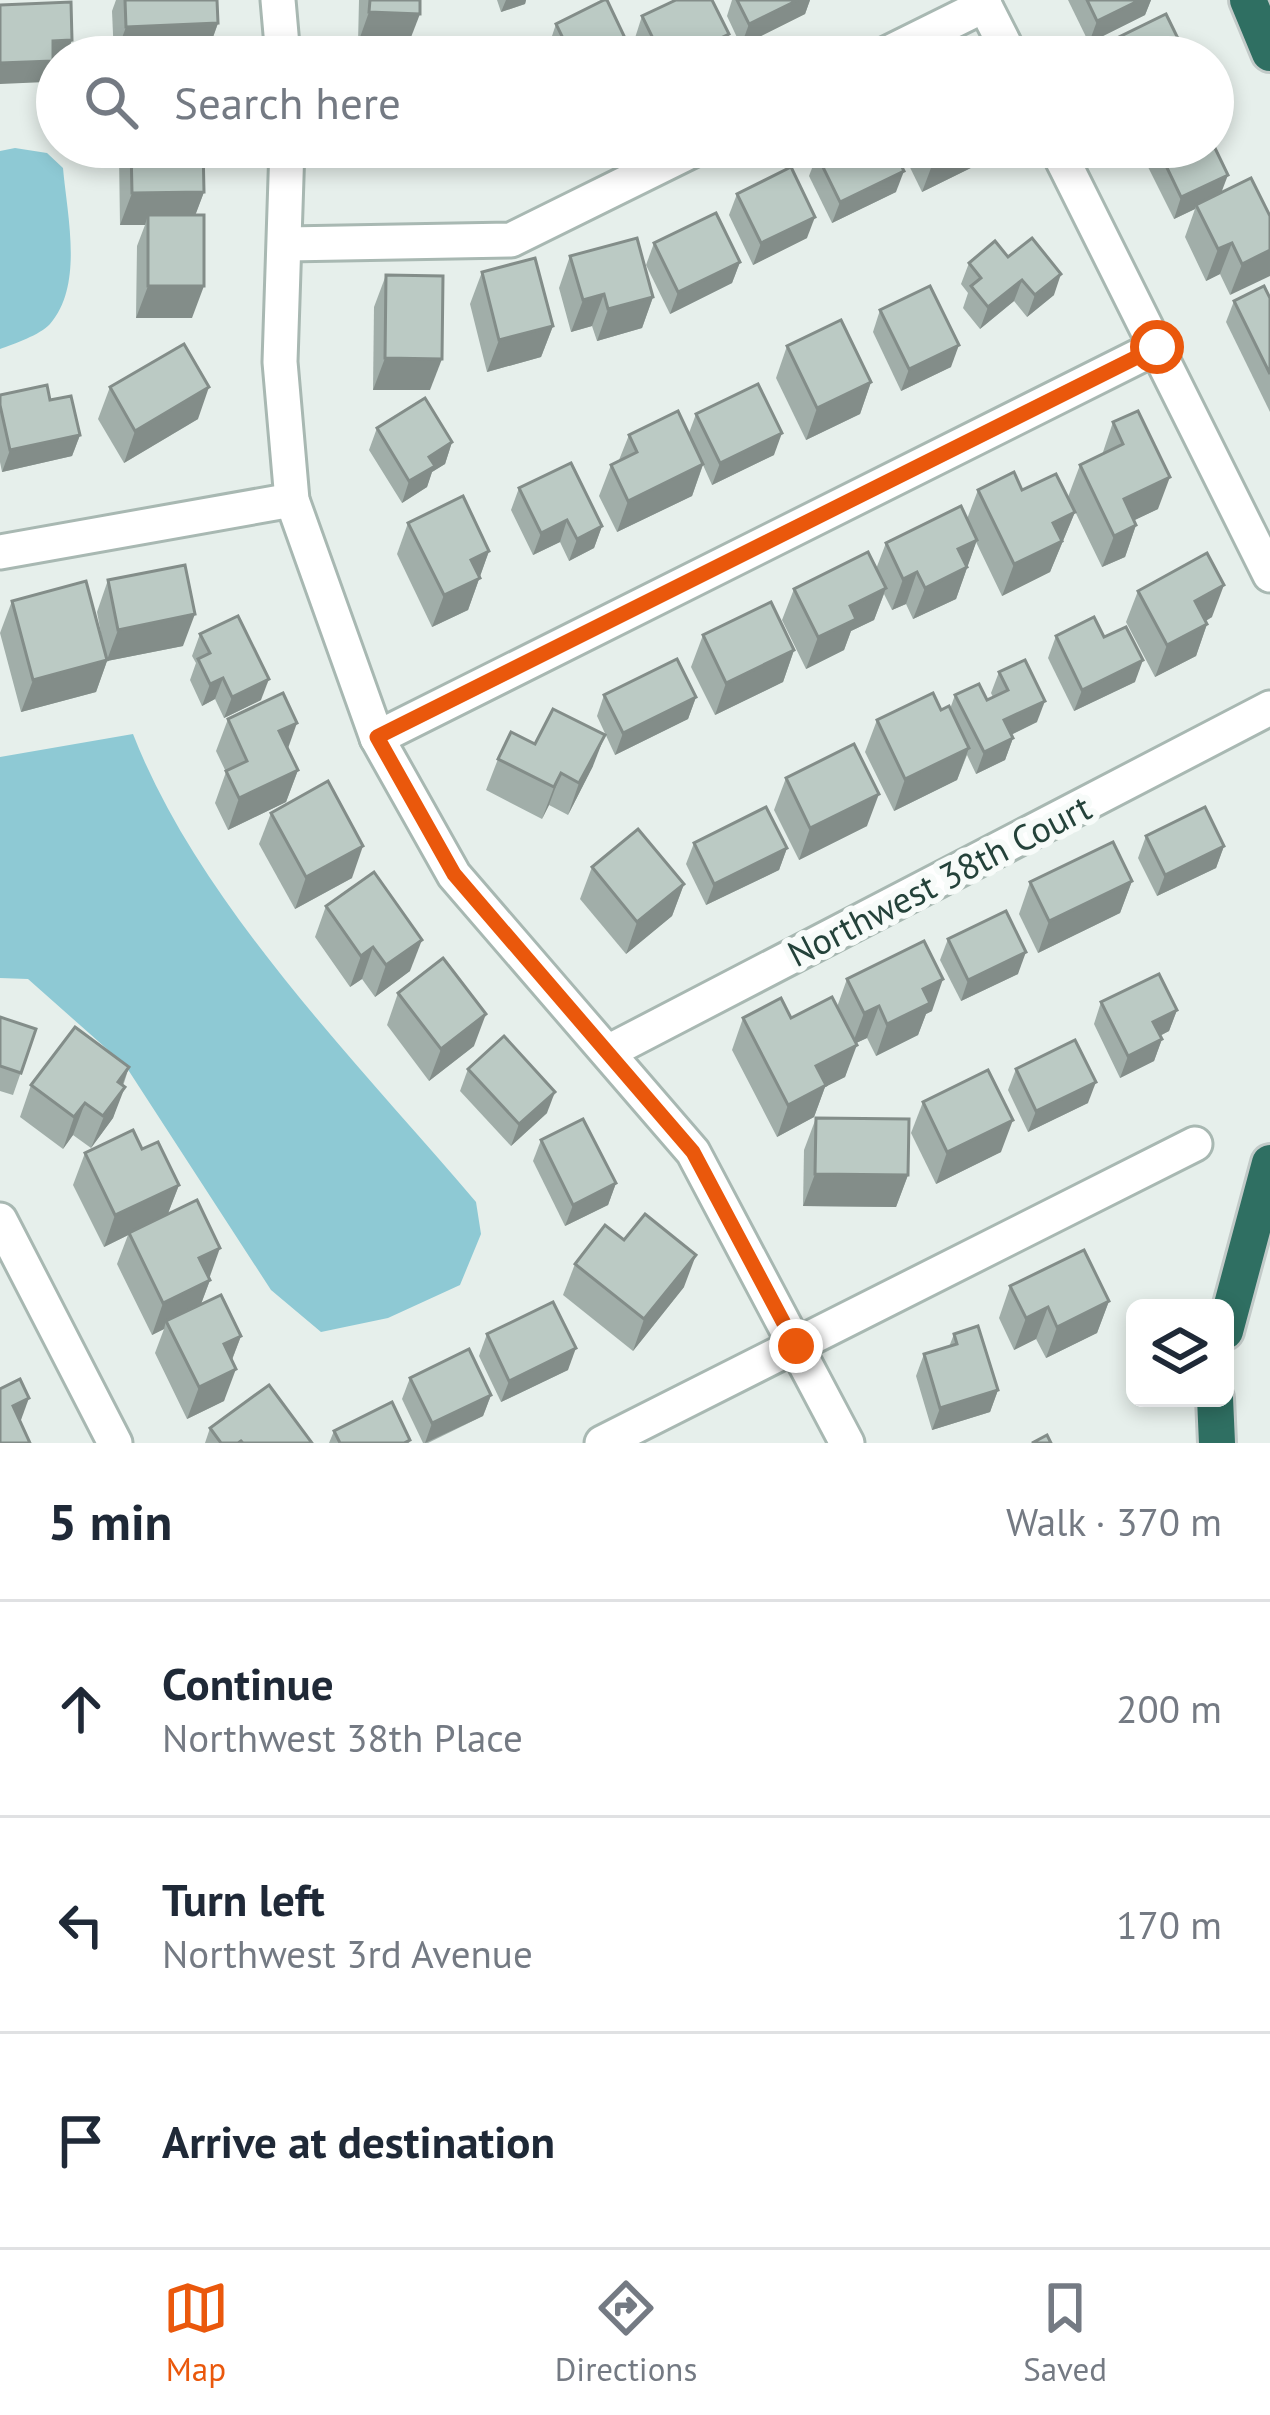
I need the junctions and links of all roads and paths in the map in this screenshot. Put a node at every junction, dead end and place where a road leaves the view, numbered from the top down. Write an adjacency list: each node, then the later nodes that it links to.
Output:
1 (278, 0): 4 (street)
2 (1248, 0): 7 (highway)
3 (984, 3): 5 (street); 6 (street)
4 (281, 36)
5 (920, 36)
6 (1000, 36)
7 (1270, 53)
8 (287, 168): 11 (street)
9 (657, 168): 11 (street)
10 (1067, 168): 12 (street)
11 (287, 244): 13 (street)
12 (1157, 347): 15 (street); 17 (street)
13 (292, 500): 14 (street); 17 (street)
14 (0, 552)
15 (1270, 575)
16 (1270, 708): 18 (street, Northwest 38th Court)
17 (377, 737): 18 (street)
18 (608, 1052): 23 (street)
19 (1195, 1144): 23 (street)
20 (1270, 1163): 22 (highway)
21 (0, 1220): 25 (street)
22 (1233, 1299)
23 (796, 1346): 26 (street); 27 (street)
24 (1215, 1407): 28 (highway)
25 (115, 1443)
26 (602, 1443)
27 (847, 1443)
28 (1217, 1443)

